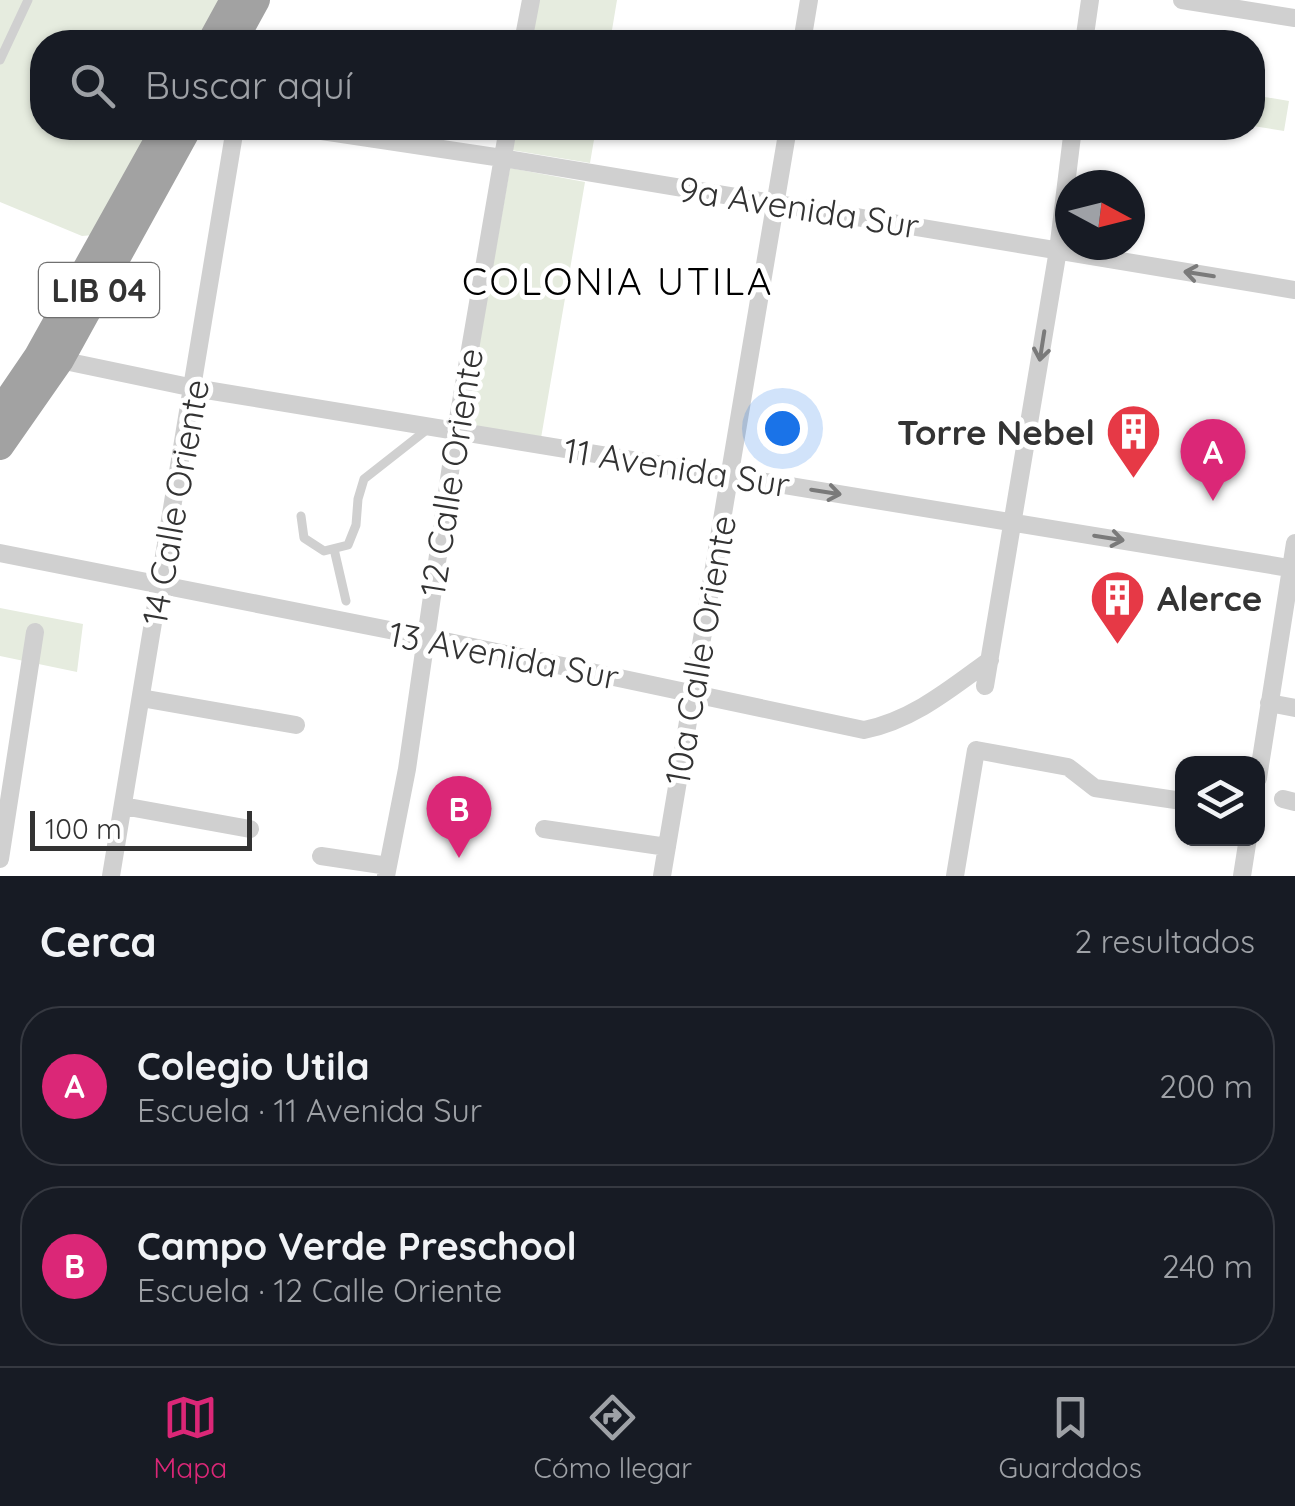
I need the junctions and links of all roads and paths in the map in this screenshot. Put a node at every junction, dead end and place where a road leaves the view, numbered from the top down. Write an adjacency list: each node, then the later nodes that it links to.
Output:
1 (28, 0): 16 (lane)
2 (234, 0): 10 (highway)
3 (256, 0): 11 (highway); 12 (street)
4 (531, 0): 13 (street)
5 (809, 0): 14 (street)
6 (1090, 0): 15 (street)
7 (1182, 0): 8 (street)
8 (1233, 4): 9 (street)
9 (1295, 18)
10 (218, 30)
11 (240, 30)
12 (251, 30)
13 (526, 30)
14 (804, 30)
15 (1086, 30)
16 (0, 60)
17 (158, 140): 33 (highway, LIB 04)
18 (181, 140): 31 (highway, LIB 04)
19 (234, 140): 32 (street, 14 Calle Oriente)
20 (382, 140): 24 (street, 9a Avenida Sur)
21 (506, 140): 24 (street, 12 Calle Oriente)
22 (786, 140): 26 (street, 10a Calle Oriente)
23 (1072, 140): 25 (street)
24 (502, 158): 26 (street, 9a Avenida Sur); 35 (street, 12 Calle Oriente)
25 (1068, 170)
26 (775, 203): 27 (street, 9a Avenida Sur); 37 (street, 10a Calle Oriente)
27 (1055, 250)
28 (1056, 260): 39 (street, one-way to 39)
29 (1117, 260): 30 (street, 9a Avenida Sur, one-way to 29)
30 (1295, 290)
31 (60, 360): 32 (street, 11 Avenida Sur); 36 (highway, LIB 04)
32 (194, 388): 34 (street, 11 Avenida Sur); 44 (street, 14 Calle Oriente)
33 (0, 412)
34 (430, 427): 35 (street, 11 Avenida Sur); 41 (lane)
35 (456, 431): 37 (street, 11 Avenida Sur); 47 (street, 12 Calle Oriente)
36 (0, 446)
37 (730, 476): 39 (street, 11 Avenida Sur, one-way to 39); 50 (street, 10a Calle Oriente)
38 (301, 516): 41 (lane)
39 (1013, 523): 43 (street, 11 Avenida Sur, one-way to 43); 48 (street)
40 (1295, 543): 43 (street)
41 (334, 548): 45 (lane)
42 (0, 552): 44 (street, 13 Avenida Sur)
43 (1293, 569): 52 (street)
44 (160, 586): 47 (street, 13 Avenida Sur); 51 (street, 14 Calle Oriente)
45 (346, 601)
46 (35, 632): 63 (street)
47 (426, 638): 50 (street, 13 Avenida Sur); 64 (street, 12 Calle Oriente)
48 (990, 660): 49 (street); 50 (street, 13 Avenida Sur)
49 (985, 686)
50 (693, 694): 61 (street, 10a Calle Oriente)
51 (142, 698): 54 (street); 57 (street, 14 Calle Oriente)
52 (1270, 704): 53 (street); 55 (street)
53 (1295, 708)
54 (296, 725)
55 (1262, 756)
56 (1175, 800): 67 (street)
57 (123, 806): 58 (street); 65 (street, 14 Calle Oriente)
58 (250, 829)
59 (544, 829): 61 (street)
60 (1247, 846): 68 (street)
61 (667, 848): 66 (street, 10a Calle Oriente)
62 (321, 856): 64 (street)
63 (0, 858)
64 (387, 871)
65 (111, 876)
66 (662, 876)
67 (955, 876)
68 (1242, 876)

